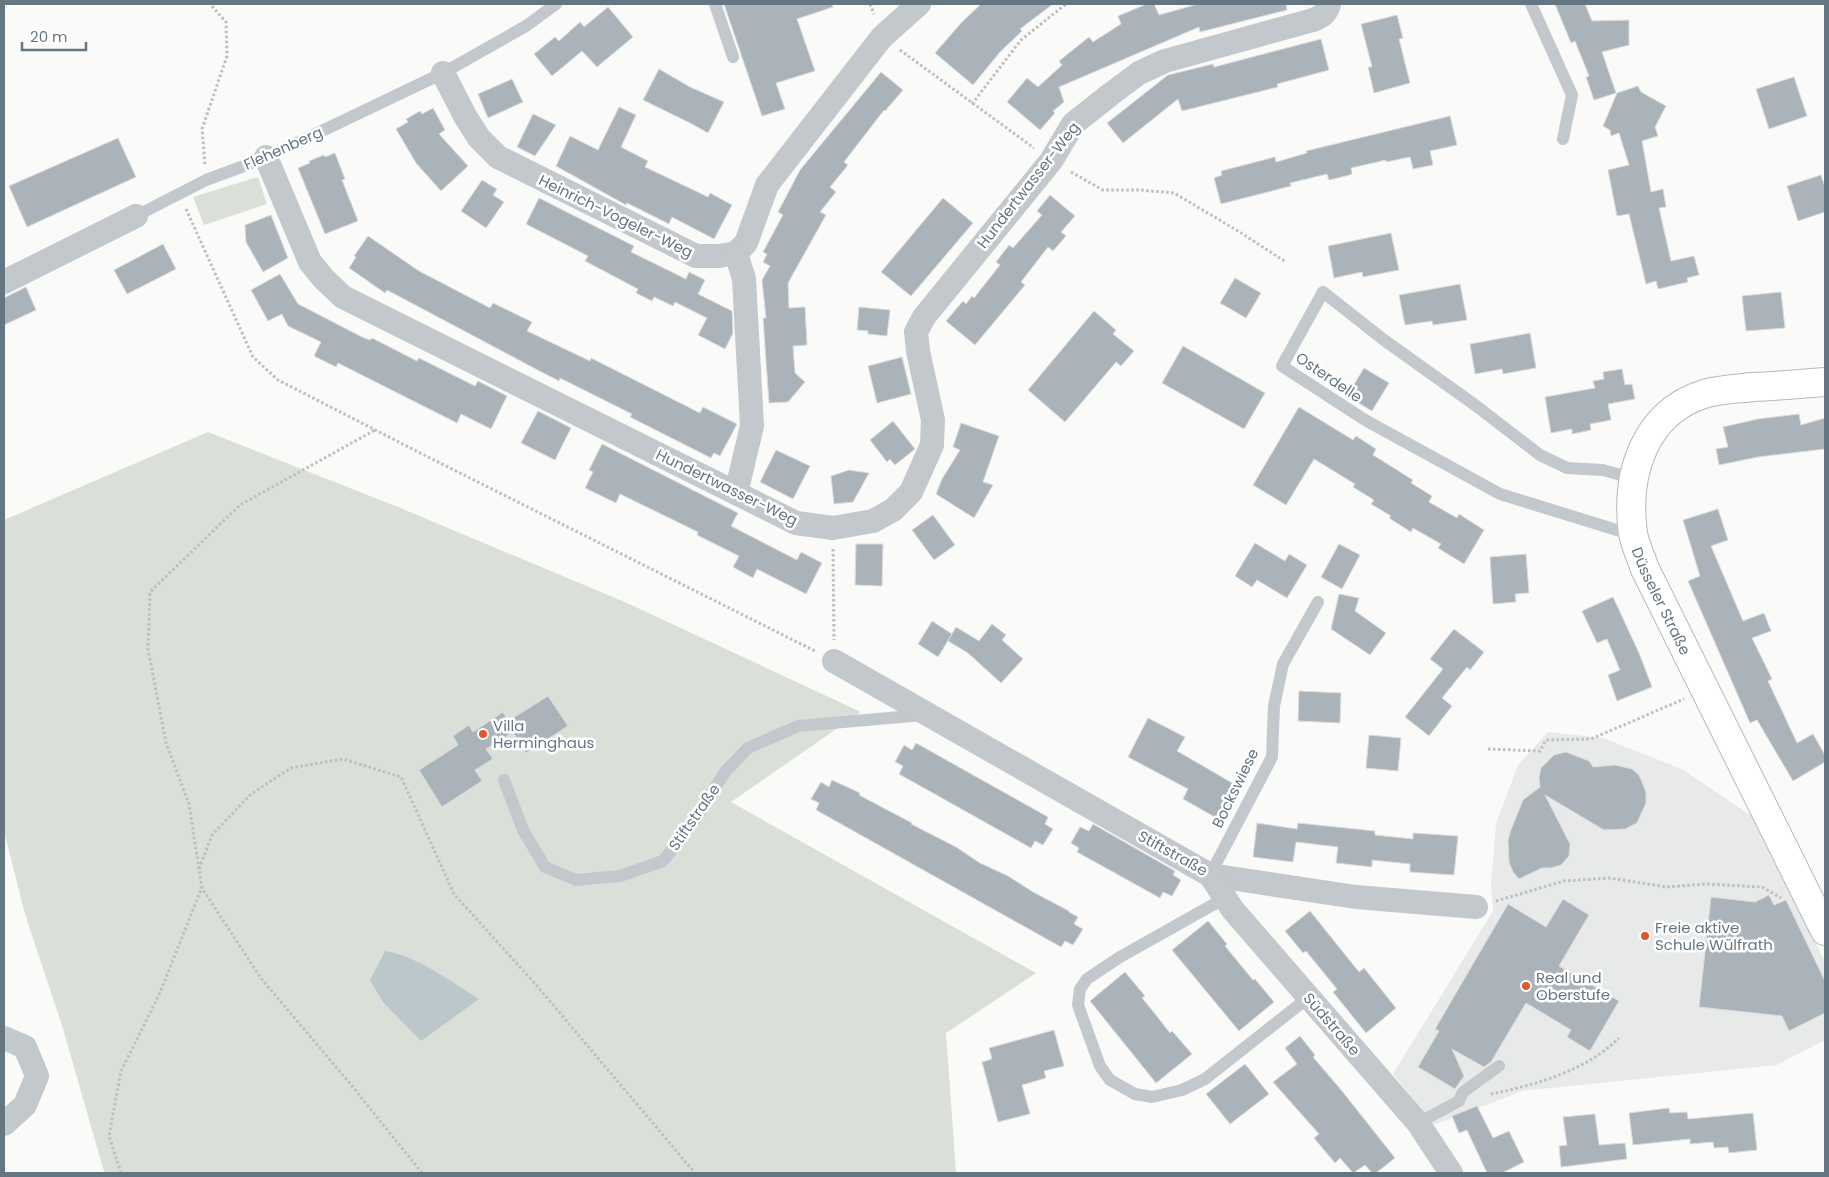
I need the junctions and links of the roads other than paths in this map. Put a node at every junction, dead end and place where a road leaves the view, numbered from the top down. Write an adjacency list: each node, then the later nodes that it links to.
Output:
1 (556, 4): 7 (lane, Flehenberg)
2 (715, 4): 6 (lane)
3 (919, 4): 11 (street)
4 (1328, 4): 15 (street, Hundertwasser-Weg)
5 (1531, 4): 8 (lane)
6 (733, 57)
7 (443, 73): 9 (lane, Flehenberg); 11 (street, Heinrich-Vogeler-Weg)
8 (1564, 139)
9 (266, 156): 10 (lane, Flehenberg); 15 (street, Hundertwasser-Weg)
10 (136, 216): 12 (street, Flehenberg)
11 (736, 254): 15 (street)
12 (4, 282)
13 (1825, 382): 14 (main road, Düsseler Straße)
14 (1632, 478): 16 (main road, Düsseler Straße); 16 (lane, Osterdelle)
15 (736, 493)
16 (1633, 535): 24 (main road, Düsseler Straße)
17 (1318, 602): 21 (lane, Bockswiese)
18 (834, 661): 19 (street, Stiftstraße)
19 (928, 714): 20 (lane, Stiftstraße); 21 (street, Stiftstraße)
20 (504, 780)
21 (1210, 875): 22 (street, Südstraße); 23 (street, Stiftstraße)
22 (1226, 898): 25 (street, Südstraße); 25 (lane)
23 (1476, 906)
24 (1818, 909)
25 (1309, 997): 28 (street, Südstraße)
26 (4, 1038): 29 (street)
27 (1499, 1066): 28 (lane)
28 (1418, 1123): 30 (street, Südstraße)
29 (4, 1124)
30 (1452, 1173)

